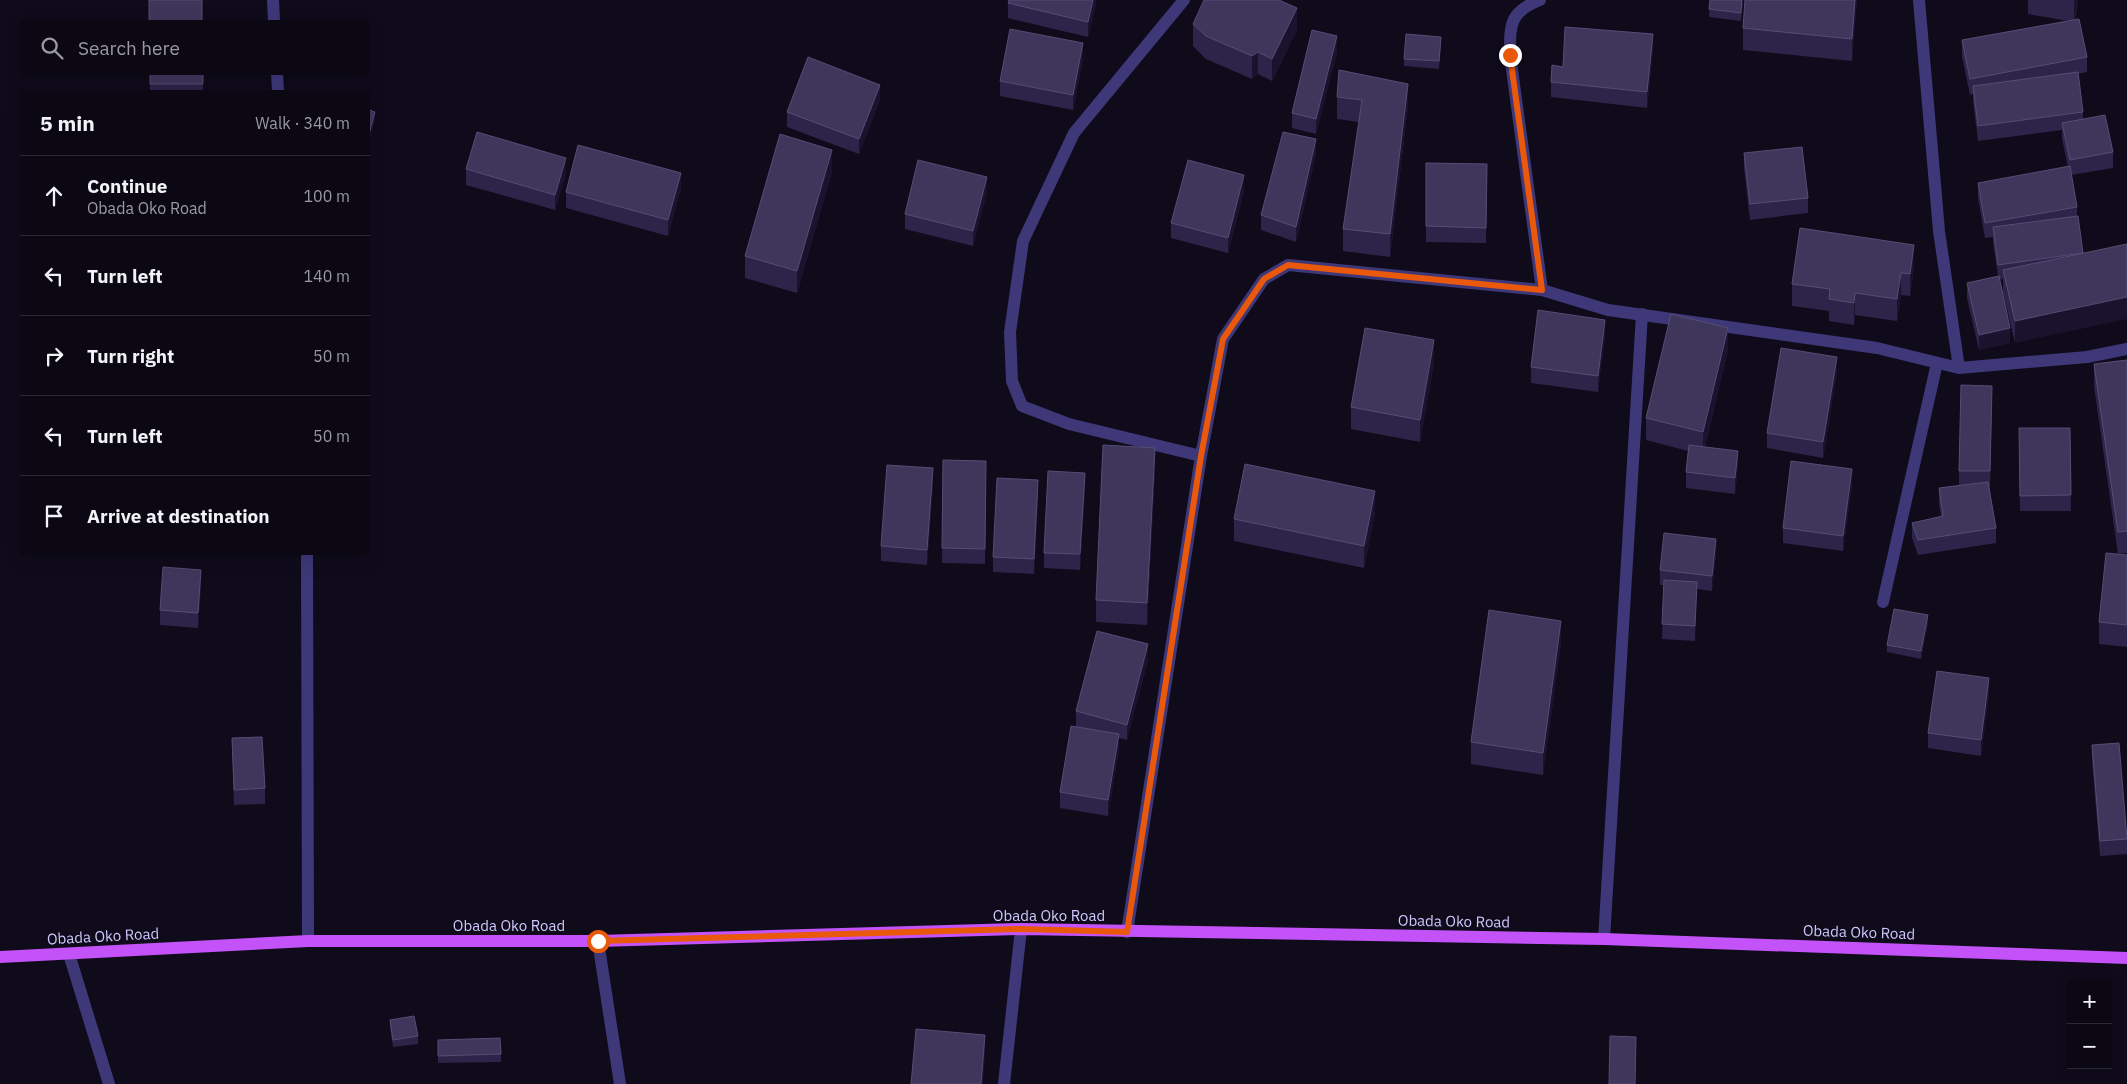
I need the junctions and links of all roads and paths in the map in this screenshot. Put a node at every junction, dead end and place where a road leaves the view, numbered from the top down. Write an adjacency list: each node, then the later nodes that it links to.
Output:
1 (273, 0): 5 (street)
2 (1184, 0): 13 (street)
3 (1540, 0): 8 (street)
4 (1919, 0): 12 (street)
5 (274, 20)
6 (277, 75): 7 (street)
7 (278, 90)
8 (1542, 290): 9 (street); 13 (street)
9 (1642, 314): 11 (street); 18 (street)
10 (2127, 348): 12 (street)
11 (1937, 363): 12 (street); 15 (street)
12 (1959, 368)
13 (1201, 456): 17 (street)
14 (306, 555): 19 (street)
15 (1883, 602)
16 (1022, 929): 17 (main road, Obada Oko Road); 20 (main road, Obada Oko Road); 26 (street)
17 (1127, 932): 18 (main road, Obada Oko Road)
18 (1604, 939): 23 (main road, Obada Oko Road)
19 (308, 941): 20 (main road, Obada Oko Road); 21 (main road, Obada Oko Road)
20 (598, 941): 25 (street)
21 (69, 954): 22 (main road, Obada Oko Road); 24 (street)
22 (0, 957)
23 (2127, 958)
24 (108, 1084)
25 (620, 1084)
26 (1004, 1084)

